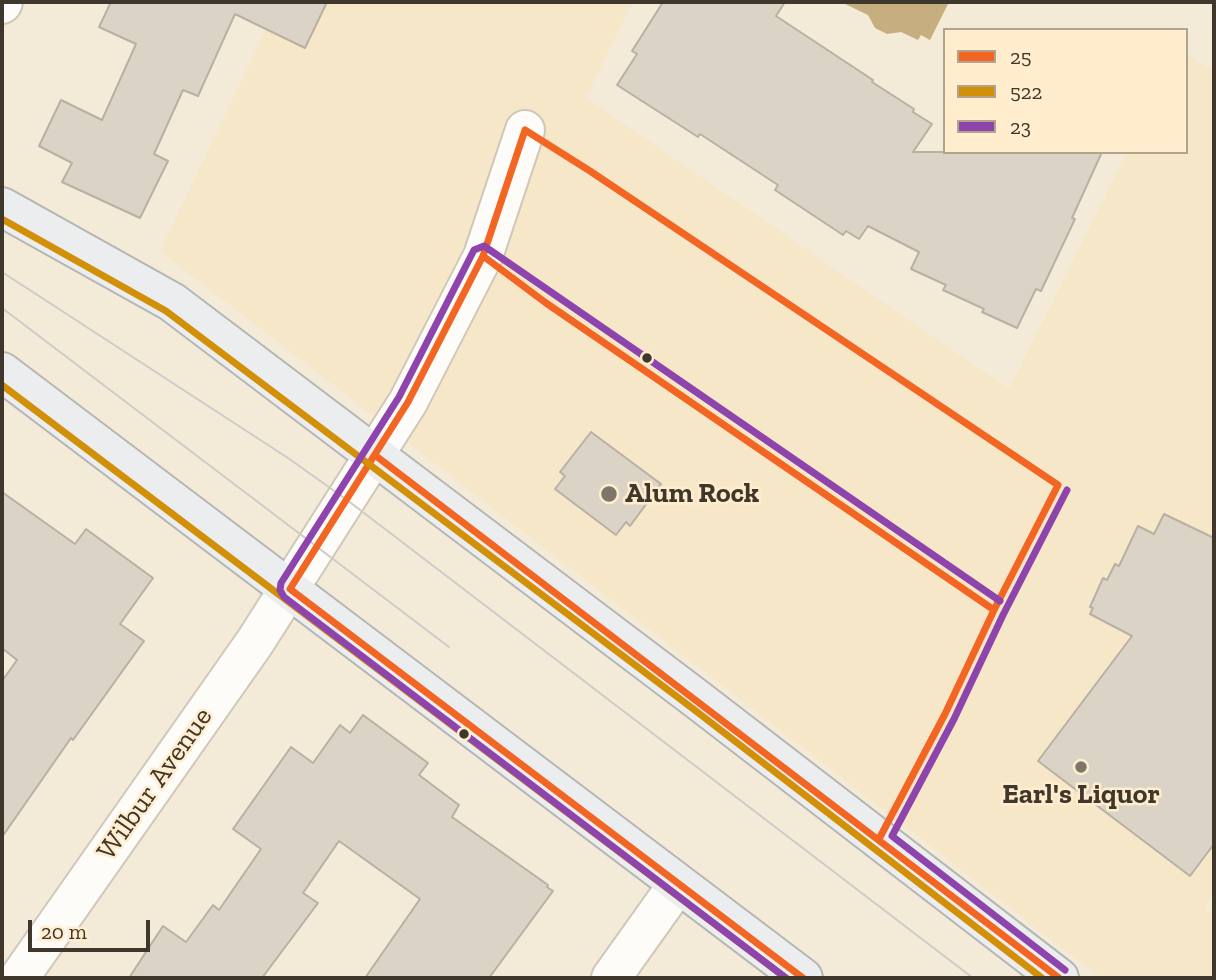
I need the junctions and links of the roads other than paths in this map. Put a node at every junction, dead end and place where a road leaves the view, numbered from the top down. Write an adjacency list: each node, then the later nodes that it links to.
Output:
1 (525, 130): 4 (street, Wilbur Avenue)
2 (2, 207): 4 (main road)
3 (2, 372): 5 (main road)
4 (376, 456): 5 (street, Wilbur Avenue); 10 (main road)
5 (290, 589): 6 (main road); 7 (street, Wilbur Avenue)
6 (678, 884): 8 (street); 9 (main road)
7 (19, 978)
8 (611, 978)
9 (803, 978)
10 (1059, 978)

